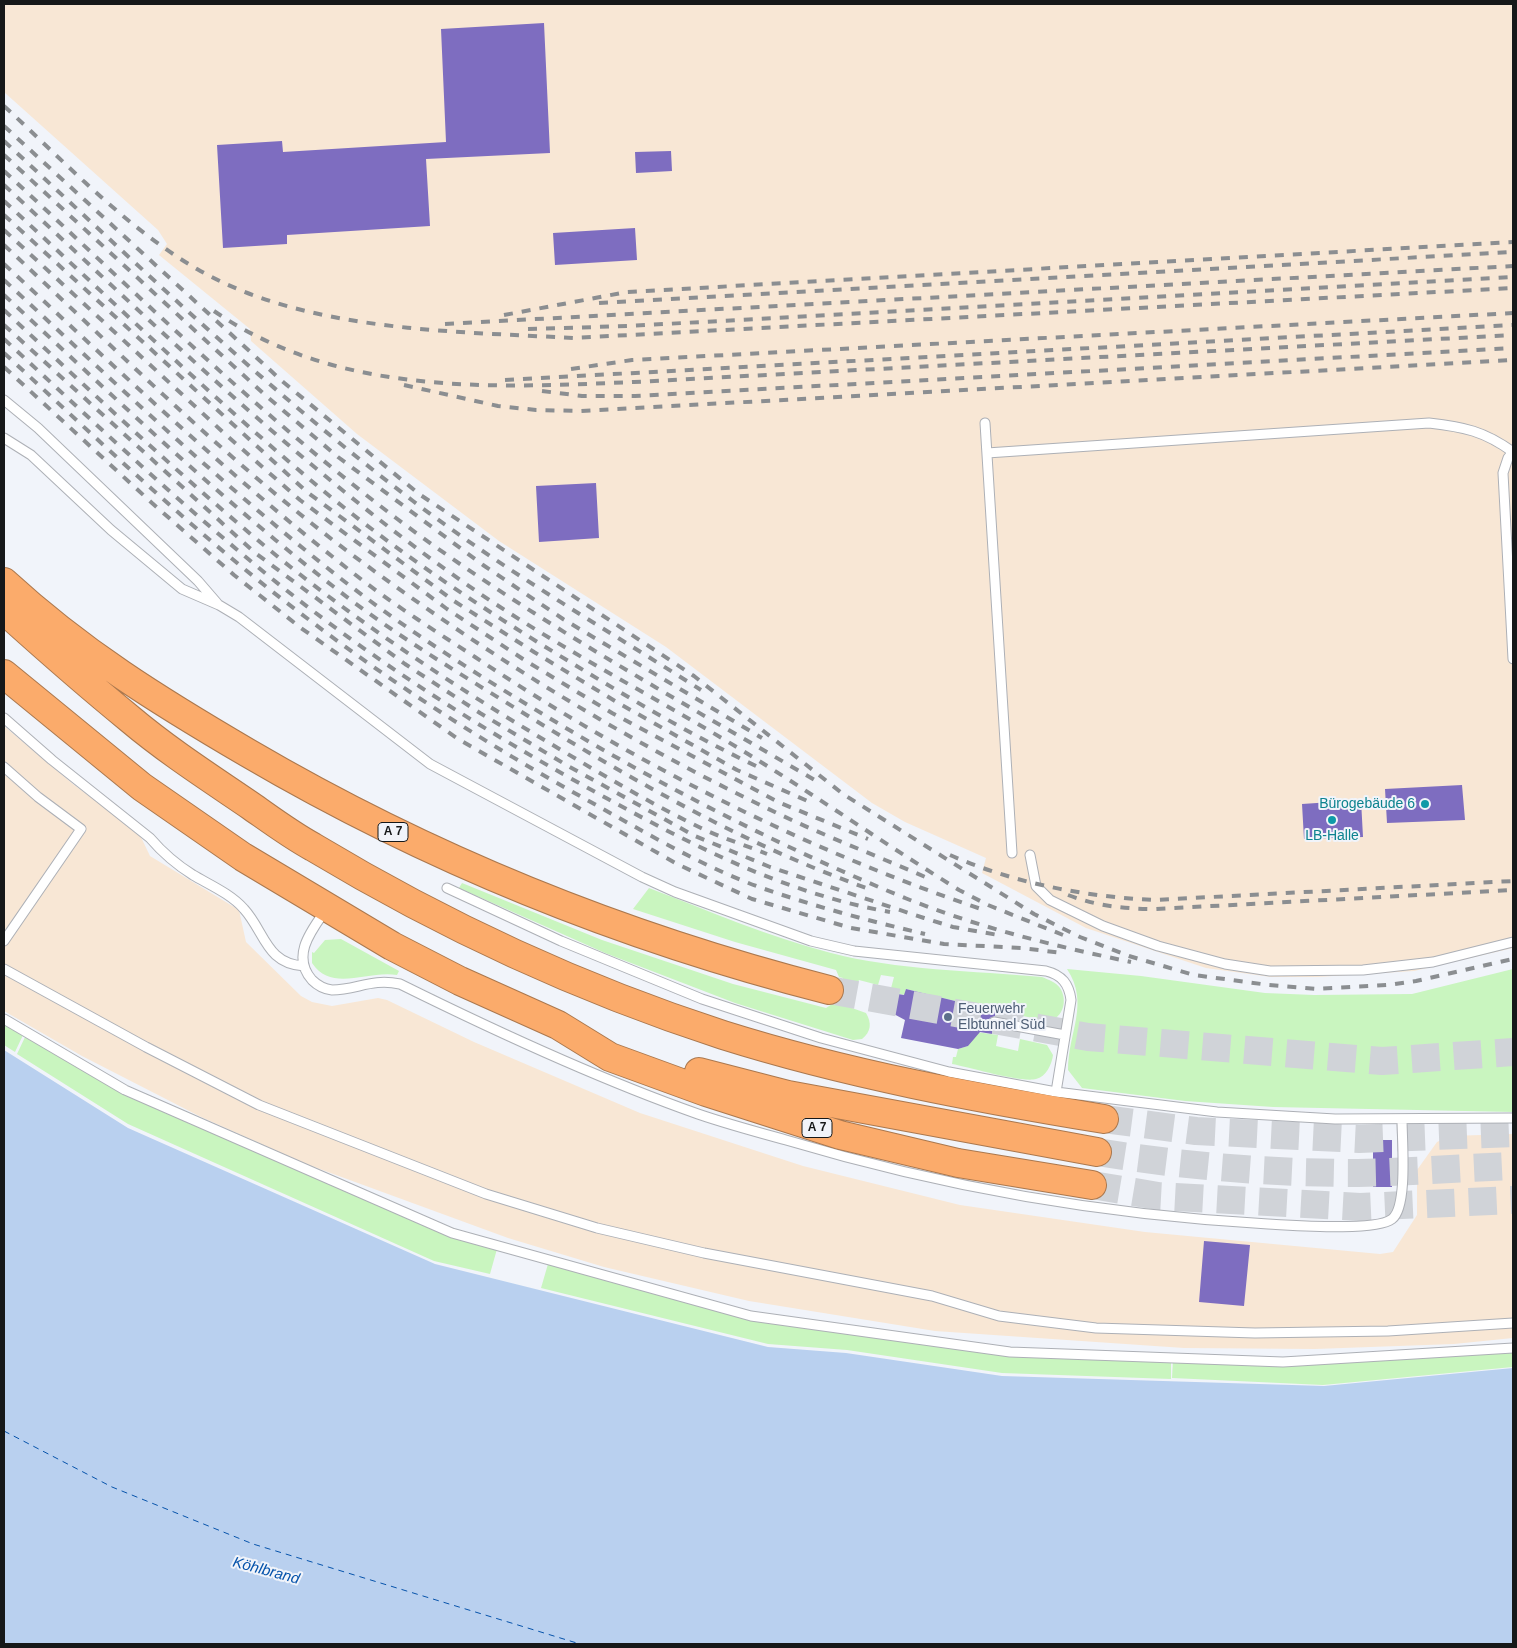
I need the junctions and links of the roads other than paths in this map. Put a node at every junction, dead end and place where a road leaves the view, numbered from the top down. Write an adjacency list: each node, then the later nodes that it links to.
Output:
1 (4, 400): 7 (lane)
2 (985, 423): 5 (lane)
3 (4, 438): 7 (lane)
4 (1513, 452): 5 (lane); 10 (lane)
5 (987, 453): 15 (lane)
6 (4, 582): 9 (highway, A 7)
7 (219, 605): 27 (lane)
8 (4, 610): 14 (highway, A 7)
9 (62, 632): 14 (highway, A 7); 23 (highway, A 7)
10 (1513, 659)
11 (4, 674): 18 (highway, A 7)
12 (4, 718): 21 (lane)
13 (4, 767): 19 (lane)
14 (196, 768): 31 (highway, A 7)
15 (1012, 853)
16 (1030, 855): 20 (lane)
17 (447, 888): 28 (lane)
18 (328, 907): 21 (lane); 26 (highway, A 7)
19 (4, 941)
20 (1513, 942)
21 (304, 966): 30 (lane)
22 (4, 969): 34 (lane)
23 (829, 990)
24 (4, 1018): 35 (lane)
25 (994, 1022): 27 (lane)
26 (558, 1025): 32 (highway, A 7); 33 (highway, A 7)
27 (1065, 1035): 28 (lane)
28 (1056, 1092): 30 (lane)
29 (1513, 1118): 30 (lane)
30 (1402, 1119)
31 (1104, 1120)
32 (1097, 1152)
33 (1092, 1185)
34 (1513, 1323)
35 (1513, 1348)

